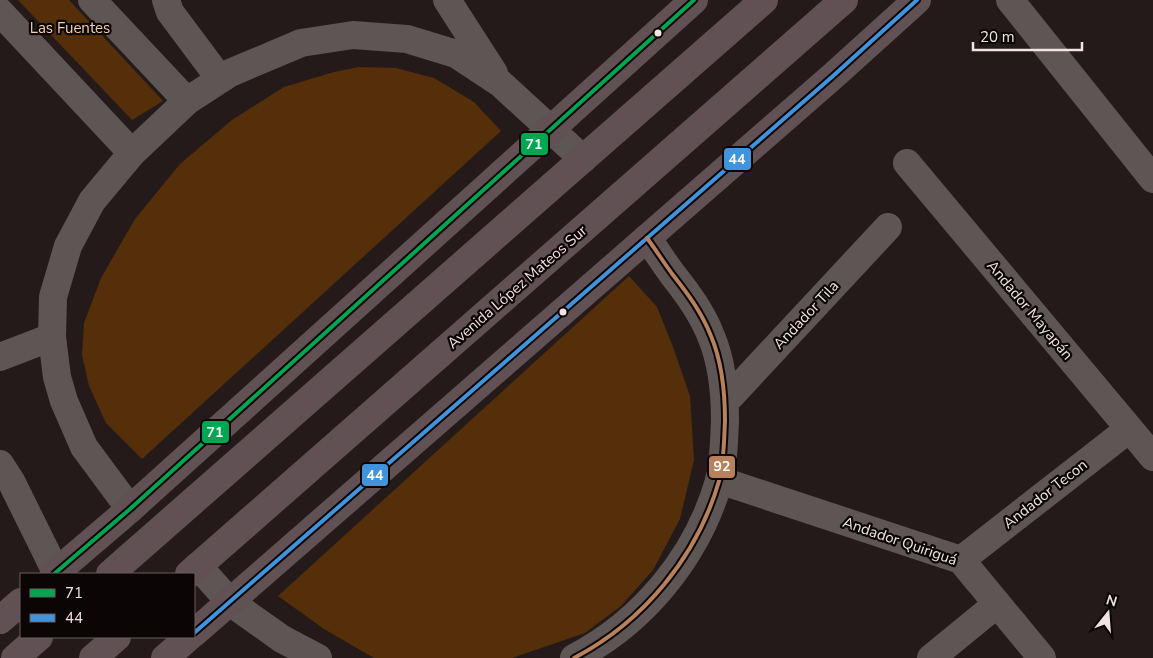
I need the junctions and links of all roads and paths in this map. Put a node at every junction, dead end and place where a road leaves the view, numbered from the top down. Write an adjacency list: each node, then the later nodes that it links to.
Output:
1 (92, 0): 12 (street)
2 (166, 0): 10 (street)
3 (447, 0): 11 (street)
4 (694, 0): 13 (main road)
5 (764, 0): 15 (main road)
6 (844, 0): 29 (main road, Avenida López Mateos Sur)
7 (918, 0): 19 (main road)
8 (1010, 0): 17 (street)
9 (0, 12): 14 (street)
10 (220, 79): 11 (street); 12 (street)
11 (500, 83): 13 (street)
12 (187, 101): 14 (street)
13 (551, 129): 15 (street); 27 (main road)
14 (132, 153): 20 (street)
15 (583, 159): 31 (main road)
16 (907, 163): 23 (street, Andador Mayapán)
17 (1153, 179)
18 (888, 227): 22 (street, Andador Tila)
19 (647, 238): 22 (street); 32 (main road)
20 (52, 337): 21 (street); 27 (street)
21 (0, 357)
22 (725, 402): 26 (street)
23 (1129, 428): 24 (street, Andador Mayapán); 28 (street, Andador Tecon)
24 (1153, 458)
25 (0, 464): 30 (street)
26 (719, 480): 28 (street, Andador Quiriguá); 44 (street)
27 (130, 509): 30 (main road)
28 (961, 560): 34 (street, Andador Quiriguá)
29 (194, 570): 32 (street)
30 (55, 573)
31 (111, 573)
32 (230, 602): 36 (main road); 43 (street)
33 (20, 603): 35 (main road)
34 (997, 604): 45 (street); 46 (street, Andador Quiriguá)
35 (0, 620)
36 (195, 632)
37 (38, 638): 40 (main road)
38 (116, 638): 41 (main road)
39 (188, 638): 42 (main road)
40 (15, 658)
41 (93, 658)
42 (164, 658)
43 (318, 658)
44 (574, 658)
45 (931, 658)
46 (1042, 658)

